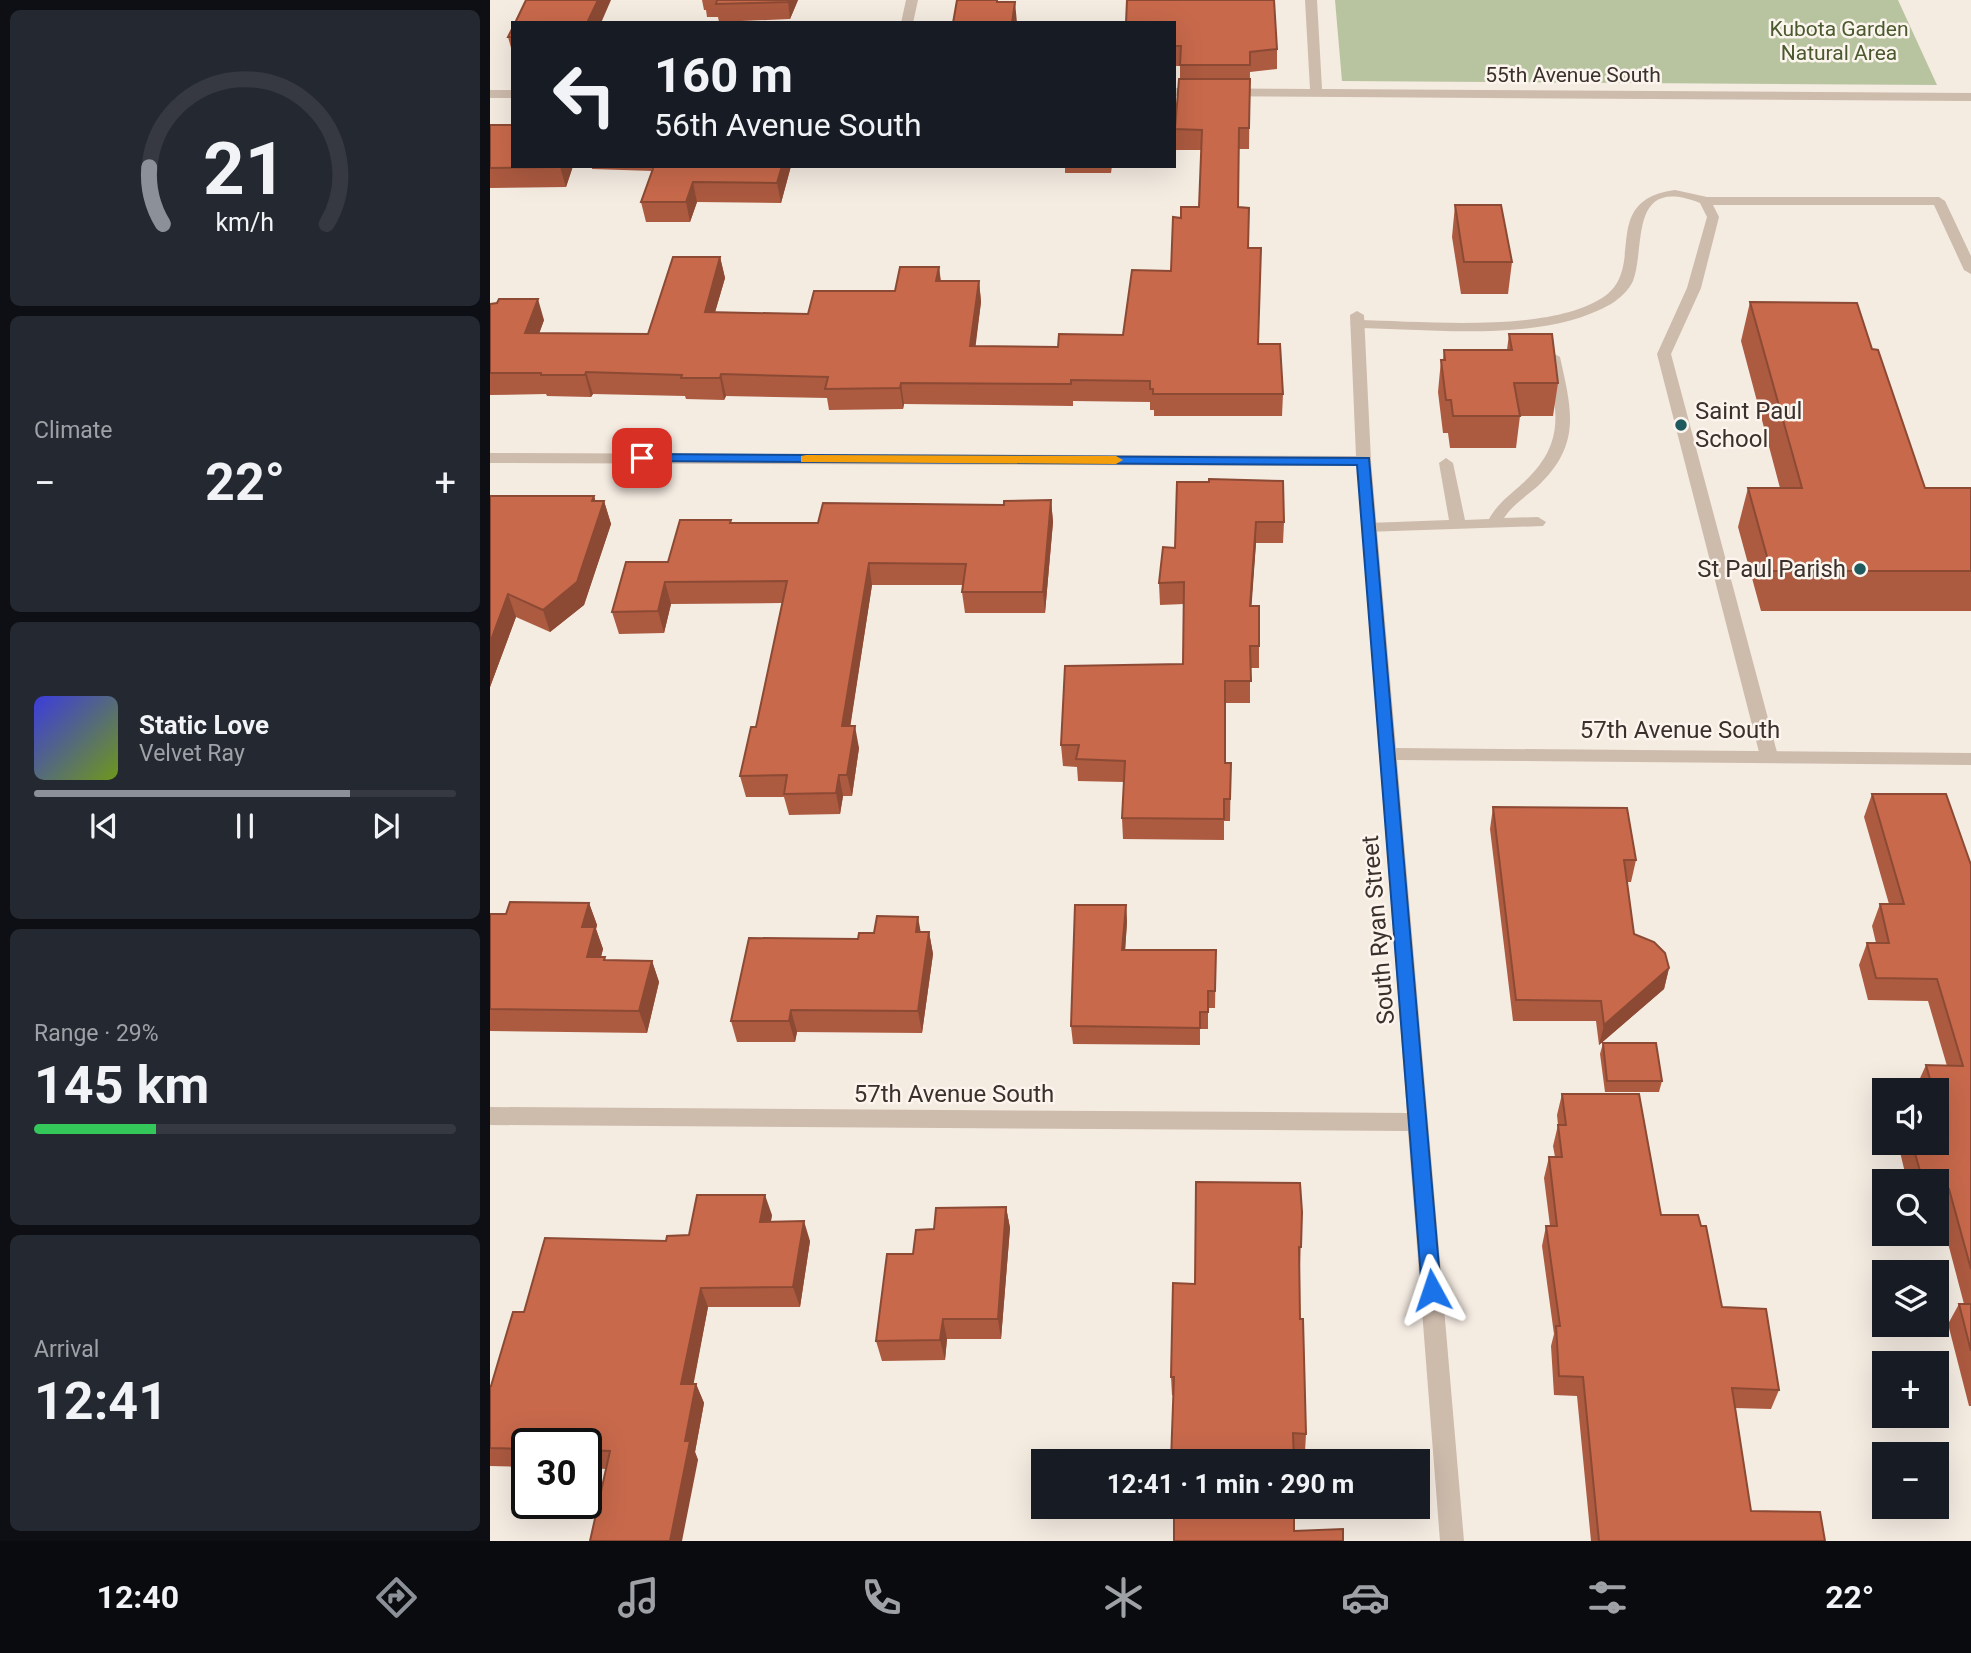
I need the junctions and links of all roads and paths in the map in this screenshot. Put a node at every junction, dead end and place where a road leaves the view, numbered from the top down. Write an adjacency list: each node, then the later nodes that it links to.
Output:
1 (912, 0): 3 (street)
2 (1311, 0): 5 (street)
3 (907, 21)
4 (1176, 92): 5 (street, 55th Avenue South)
5 (1316, 92): 8 (street, 55th Avenue South)
6 (490, 94): 7 (street)
7 (511, 94)
8 (1971, 97)
9 (1705, 201): 10 (street); 11 (street); 20 (street)
10 (1971, 270)
11 (1549, 333): 13 (street, South Ryan Street); 16 (street)
12 (490, 458): 13 (street)
13 (1364, 461): 18 (street, South Ryan Street)
14 (1446, 463): 17 (street)
15 (1538, 522): 16 (street)
16 (1494, 524): 17 (street)
17 (1458, 525): 18 (street)
18 (1369, 528): 19 (street, South Ryan Street)
19 (1388, 754): 20 (street, 57th Avenue South); 23 (street, South Ryan Street)
20 (1769, 757): 21 (street, 57th Avenue South)
21 (1971, 759)
22 (490, 1116): 23 (street, 57th Avenue South)
23 (1418, 1122): 24 (street, South Ryan Street)
24 (1452, 1541)

